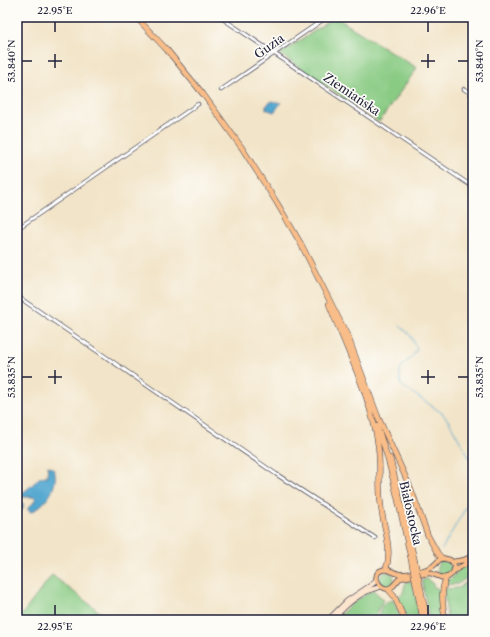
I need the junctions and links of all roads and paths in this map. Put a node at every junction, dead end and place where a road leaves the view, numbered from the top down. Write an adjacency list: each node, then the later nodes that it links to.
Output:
1 (136, 17): 11 (highway)
2 (220, 17): 4 (street, Ziemiańska)
3 (326, 17): 4 (street, Guzia)
4 (274, 53): 6 (street, Guzia); 9 (street, Ziemiańska)
5 (464, 89): 7 (street)
6 (221, 90)
7 (473, 95)
8 (198, 104): 10 (street)
9 (473, 187)
10 (17, 229)
11 (321, 285): 13 (highway); 14 (highway)
12 (17, 296): 15 (street)
13 (371, 412): 17 (highway, Białostocka); 21 (highway)
14 (378, 417): 17 (highway, Białostocka); 18 (highway)
15 (375, 538)
16 (473, 556): 20 (main road)
17 (413, 558): 28 (highway, Białostocka, bridge)
18 (442, 558): 20 (main road); 23 (main road)
19 (473, 560): 22 (main road)
20 (452, 562): 22 (main road)
21 (386, 569): 23 (main road); 25 (main road)
22 (455, 570): 24 (main road)
23 (403, 576): 24 (main road); 27 (main road)
24 (446, 578): 34 (highway)
25 (376, 579): 26 (main road); 29 (main road)
26 (380, 586): 27 (main road); 30 (main road)
27 (388, 589): 31 (highway)
28 (419, 590): 32 (highway, Białostocka); 33 (highway, Białostocka)
29 (328, 620)
30 (333, 620)
31 (405, 620)
32 (423, 620)
33 (427, 620)
34 (445, 620)

